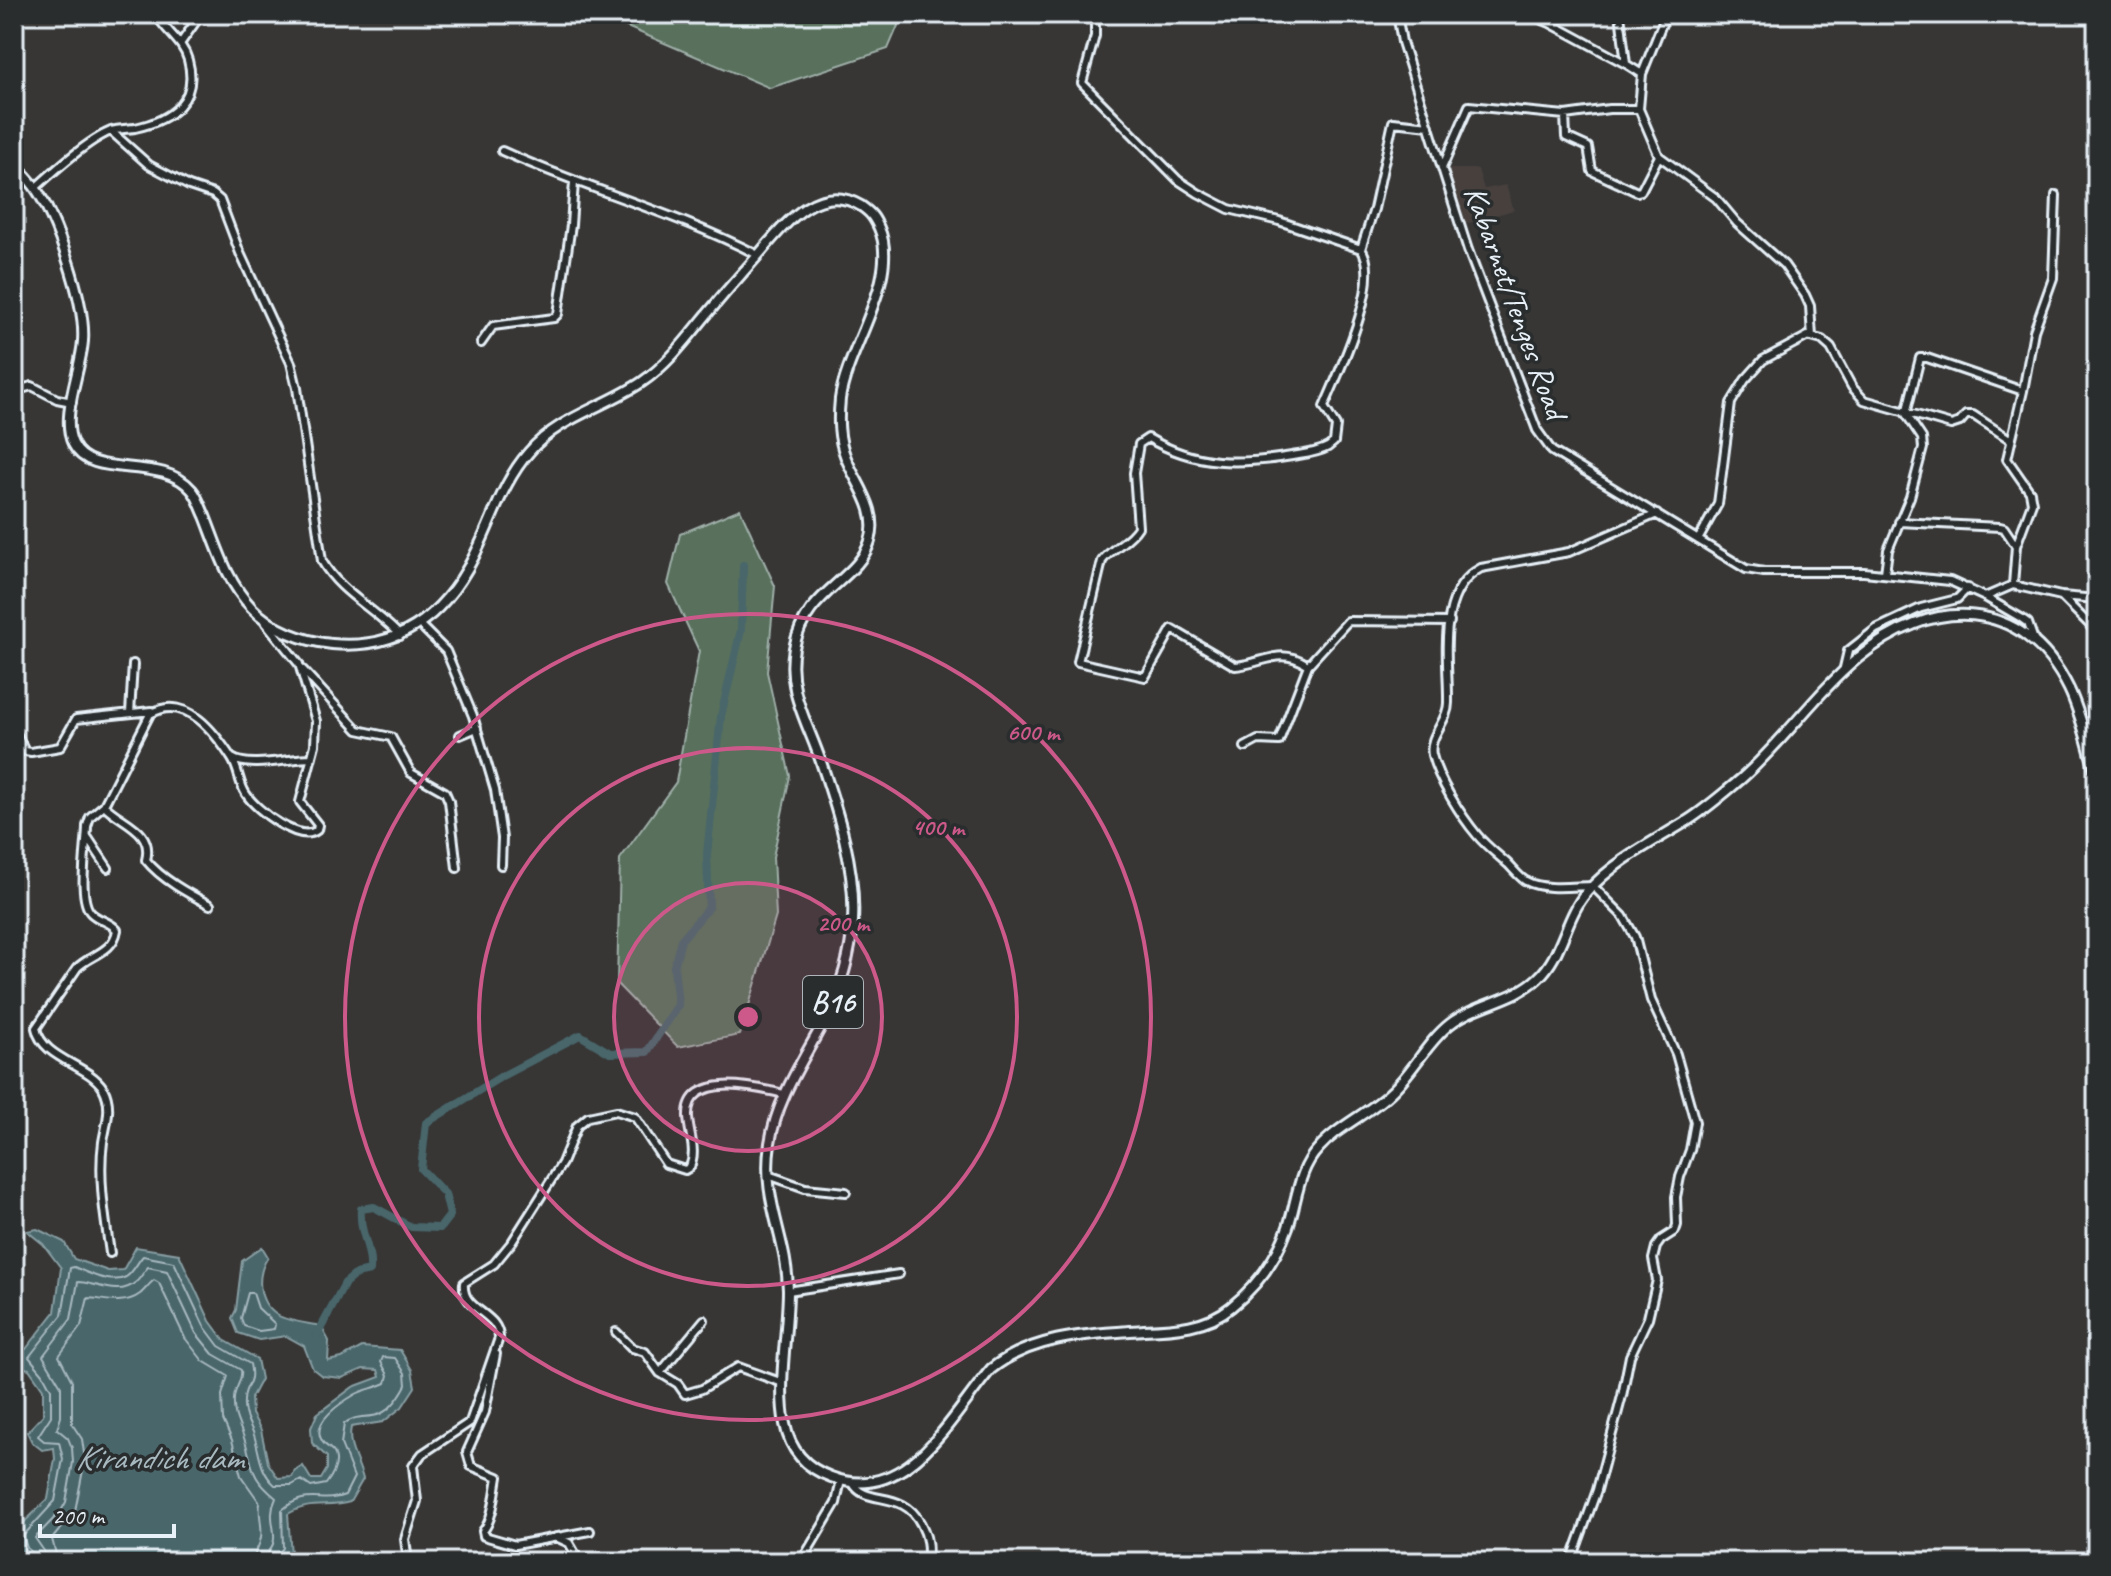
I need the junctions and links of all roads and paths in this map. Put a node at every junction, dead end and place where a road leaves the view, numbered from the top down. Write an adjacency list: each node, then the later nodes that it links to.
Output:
1 (156, 14): 8 (street)
2 (201, 14): 8 (street)
3 (1095, 14): 22 (street)
4 (1397, 14): 13 (street, Kabarnet/Tenges Road)
5 (1528, 14): 9 (street)
6 (1620, 14): 9 (street)
7 (1666, 14): 10 (street)
8 (180, 44): 14 (street)
9 (1626, 64): 10 (street)
10 (1642, 74): 11 (street)
11 (1639, 109): 12 (street); 16 (street)
12 (1565, 115): 16 (street); 18 (street)
13 (1429, 126): 18 (street, Kabarnet/Tenges Road); 22 (street)
14 (111, 131): 20 (street); 44 (street)
15 (502, 151): 19 (street)
16 (1659, 156): 24 (street)
17 (14, 164): 20 (main road, B16)
18 (1442, 168): 31 (street, Kabarnet/Tenges Road)
19 (574, 182): 23 (street); 25 (street)
20 (35, 188): 28 (main road, B16)
21 (2056, 195): 27 (street)
22 (1361, 249): 48 (street)
23 (758, 255): 43 (main road, B16); 67 (main road, B16)
24 (1812, 337): 29 (street); 33 (street)
25 (481, 343)
26 (14, 391): 28 (street)
27 (2023, 391): 29 (street); 30 (street)
28 (72, 402): 41 (main road, B16)
29 (1906, 414): 30 (street); 32 (street)
30 (2011, 440): 34 (street)
31 (1657, 514): 33 (street, Kabarnet/Tenges Road); 42 (street)
32 (1899, 522): 34 (street); 35 (street)
33 (1698, 540): 35 (street, Kabarnet/Tenges Road)
34 (2016, 546): 36 (street)
35 (1885, 573): 37 (street, Kabarnet/Tenges Road)
36 (2013, 585): 38 (street); 39 (street)
37 (1968, 588): 39 (street, Kabarnet/Tenges Road); 50 (street)
38 (2061, 596): 40 (street); 45 (street)
39 (1985, 597): 46 (street, Kabarnet/Tenges Road)
40 (2097, 599)
41 (262, 618): 44 (main road, B16); 49 (street)
42 (1450, 622): 48 (street); 65 (street)
43 (419, 624): 44 (main road, B16); 53 (street)
44 (400, 636)
45 (2097, 636)
46 (2035, 643): 50 (main road, B16); 59 (main road, B16)
47 (133, 664): 52 (street)
48 (1308, 665): 56 (street)
49 (301, 668): 58 (street); 64 (street)
50 (1843, 672): 65 (main road, B16)
51 (155, 711): 52 (street); 57 (street); 60 (street)
52 (130, 713): 54 (street)
53 (477, 728): 55 (street); 62 (street)
54 (14, 729)
55 (460, 735)
56 (1245, 747)
57 (232, 758): 58 (street); 58 (street)
58 (311, 758)
59 (2097, 776)
60 (104, 805): 61 (street); 66 (street)
61 (87, 837): 63 (street); 70 (street)
62 (501, 865)
63 (108, 868)
64 (457, 868)
65 (1593, 886): 79 (main road, B16); 86 (street)
66 (210, 905)
67 (784, 1094): 68 (main road, B16); 75 (street)
68 (768, 1175): 69 (street); 72 (main road, B16)
69 (846, 1192)
70 (110, 1253)
71 (899, 1274): 72 (street)
72 (788, 1291): 77 (main road, B16)
73 (704, 1320): 76 (street)
74 (616, 1332): 76 (street)
75 (496, 1346): 81 (street); 82 (street)
76 (660, 1373): 77 (street)
77 (783, 1383): 78 (main road, B16)
78 (841, 1480): 79 (main road, B16); 84 (street)
79 (853, 1483): 85 (street)
80 (590, 1531): 81 (street)
81 (556, 1537): 83 (street)
82 (408, 1562)
83 (580, 1562)
84 (801, 1562)
85 (927, 1562)
86 (1571, 1562)

